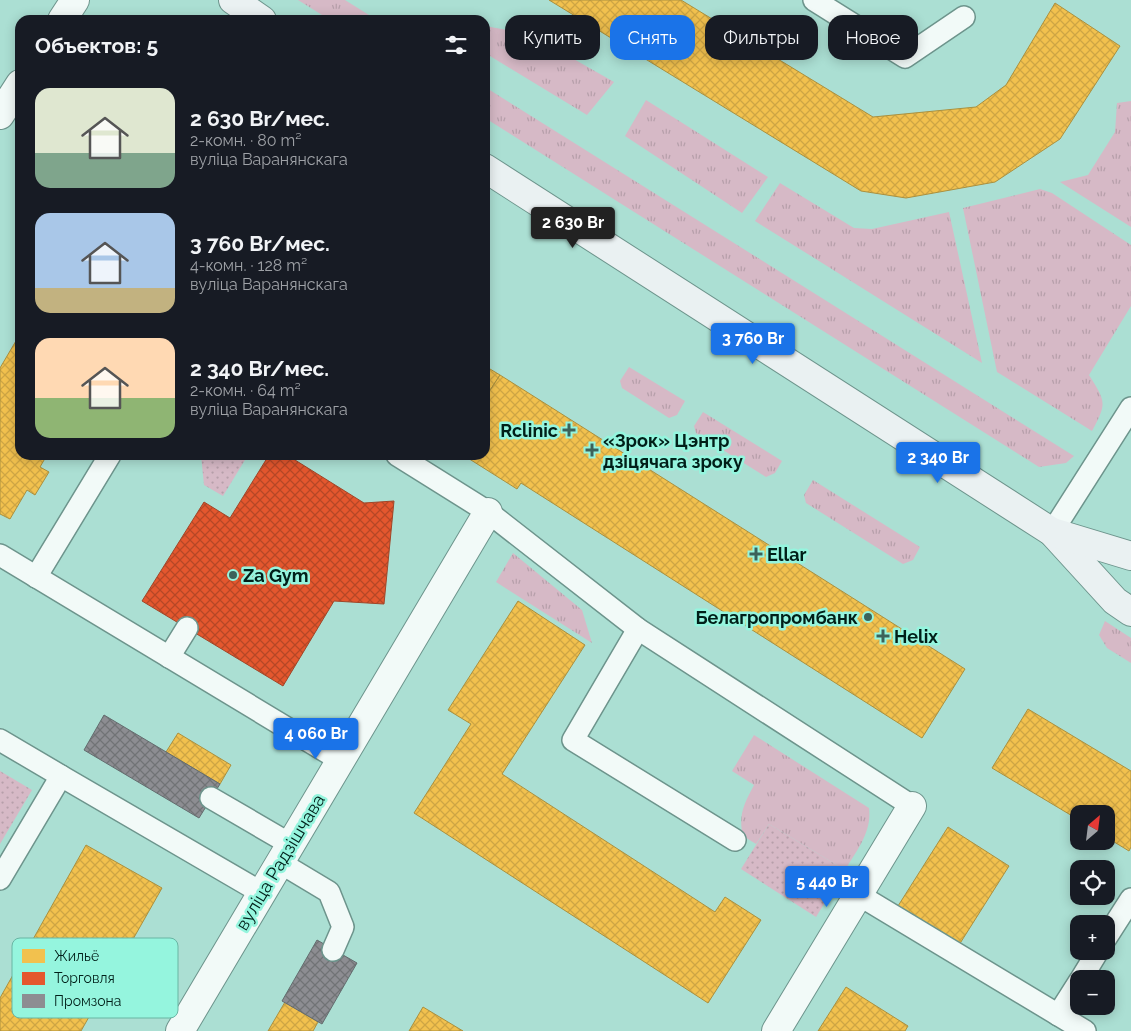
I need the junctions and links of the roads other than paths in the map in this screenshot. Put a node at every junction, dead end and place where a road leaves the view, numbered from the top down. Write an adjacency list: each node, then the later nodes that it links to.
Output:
1 (75, 0): 4 (street)
2 (232, 0): 5 (main road)
3 (814, 0): 6 (lane)
4 (65, 15)
5 (254, 15)
6 (964, 16)
7 (15, 92): 8 (street)
8 (0, 115)
9 (490, 171): 14 (main road)
10 (1131, 408): 14 (lane)
11 (107, 460): 17 (lane)
12 (405, 460): 13 (lane)
13 (488, 512): 20 (lane); 23 (street, вуліца Радзішчава)
14 (1052, 532): 16 (main road); 18 (main road)
15 (0, 555): 17 (lane)
16 (1131, 556)
17 (36, 577): 21 (lane)
18 (1131, 612)
19 (187, 628): 21 (lane)
20 (638, 629): 26 (lane); 27 (lane)
21 (169, 656): 23 (lane)
22 (0, 740): 24 (lane)
23 (340, 760): 28 (street, вуліца Радзішчава)
24 (61, 776): 29 (lane); 30 (lane)
25 (211, 798): 28 (lane)
26 (912, 806): 31 (street)
27 (735, 840)
28 (285, 853): 30 (street, вуліца Радзішчава); 34 (lane)
29 (0, 879)
30 (262, 893): 37 (street, вуліца Радзішчава)
31 (858, 895): 36 (lane); 38 (street)
32 (1131, 899): 33 (lane)
33 (1115, 924)
34 (333, 950)
35 (1070, 996): 36 (lane)
36 (1058, 1015): 39 (lane)
37 (189, 1028)
38 (776, 1031)
39 (1085, 1031)

